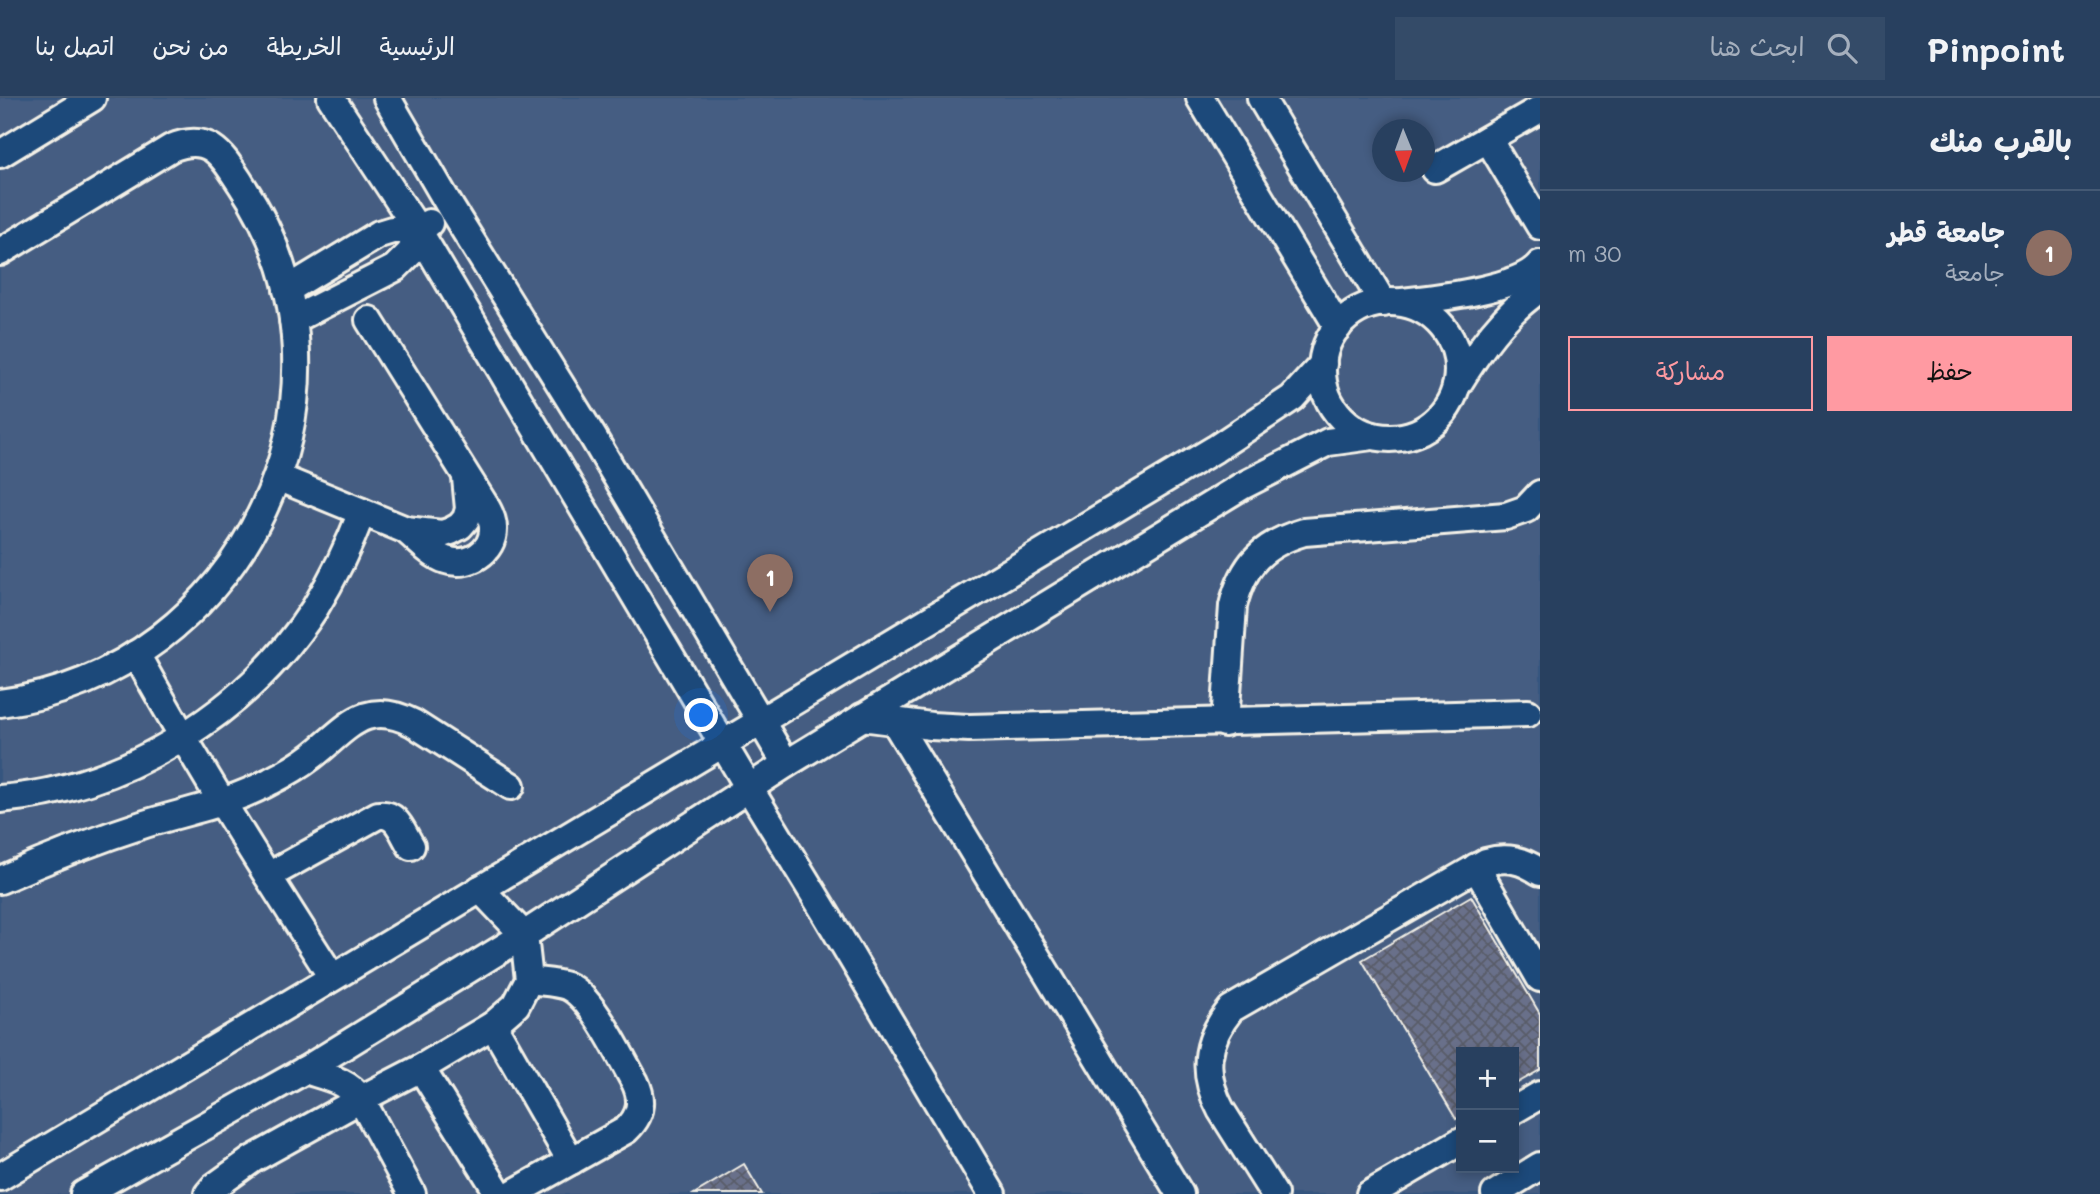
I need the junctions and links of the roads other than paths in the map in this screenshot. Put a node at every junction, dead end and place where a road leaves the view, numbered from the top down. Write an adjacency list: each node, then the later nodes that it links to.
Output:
1 (92, 98): 8 (street)
2 (331, 98): 12 (street)
3 (387, 98): 10 (street)
4 (1200, 98): 20 (street)
5 (1261, 98): 17 (street)
6 (1536, 120): 7 (street)
7 (1488, 139): 9 (street); 11 (street)
8 (0, 154)
9 (1435, 169)
10 (451, 208): 12 (street); 24 (street)
11 (1540, 226)
12 (418, 230): 16 (street); 18 (street); 25 (street)
13 (0, 252): 16 (street)
14 (1540, 264): 17 (street)
15 (1540, 289): 22 (street)
16 (287, 290): 18 (street)
17 (1390, 303): 20 (street); 22 (street)
18 (293, 320): 27 (street)
19 (369, 320): 26 (street)
20 (1338, 327): 21 (street)
21 (1323, 363): 23 (street); 35 (street)
22 (1455, 389): 23 (street)
23 (1372, 436): 34 (street)
24 (593, 437): 25 (street); 35 (street)
25 (556, 462): 39 (street)
26 (466, 476): 30 (street); 30 (street)
27 (277, 477): 29 (street); 31 (street)
28 (1540, 494): 37 (street)
29 (362, 512): 30 (street); 38 (street)
30 (406, 530)
31 (136, 654): 32 (street); 38 (street)
32 (0, 703)
33 (1528, 713): 37 (street)
34 (862, 717): 36 (street); 40 (street)
35 (760, 721): 39 (street); 40 (street)
36 (895, 722): 37 (street); 71 (street)
37 (1225, 723)
38 (181, 737): 43 (street); 44 (street)
39 (723, 744): 42 (street); 50 (street)
40 (786, 764): 42 (street)
41 (511, 786): 44 (street)
42 (749, 788): 51 (street); 70 (street)
43 (0, 799)
44 (220, 802): 48 (street); 49 (street)
45 (411, 846): 48 (street)
46 (1476, 867): 47 (street); 53 (street); 72 (street)
47 (1540, 872)
48 (268, 876): 52 (street)
49 (0, 880)
50 (480, 889): 51 (street); 52 (street)
51 (524, 934): 54 (street); 57 (street)
52 (332, 977): 64 (street)
53 (1540, 978)
54 (529, 980): 55 (street); 62 (street)
55 (493, 1026): 56 (street); 62 (street)
56 (421, 1068): 59 (street); 68 (street)
57 (304, 1070): 59 (street); 65 (street)
58 (1540, 1095): 60 (street)
59 (361, 1099): 66 (street); 67 (street)
60 (1519, 1107)
61 (1456, 1144): 73 (street)
62 (571, 1161): 69 (street)
63 (1540, 1167): 74 (street)
64 (0, 1177)
65 (84, 1194)
66 (208, 1194)
67 (412, 1194)
68 (499, 1194)
69 (513, 1194)
70 (992, 1194)
71 (1180, 1194)
72 (1274, 1194)
73 (1370, 1194)
74 (1495, 1194)

